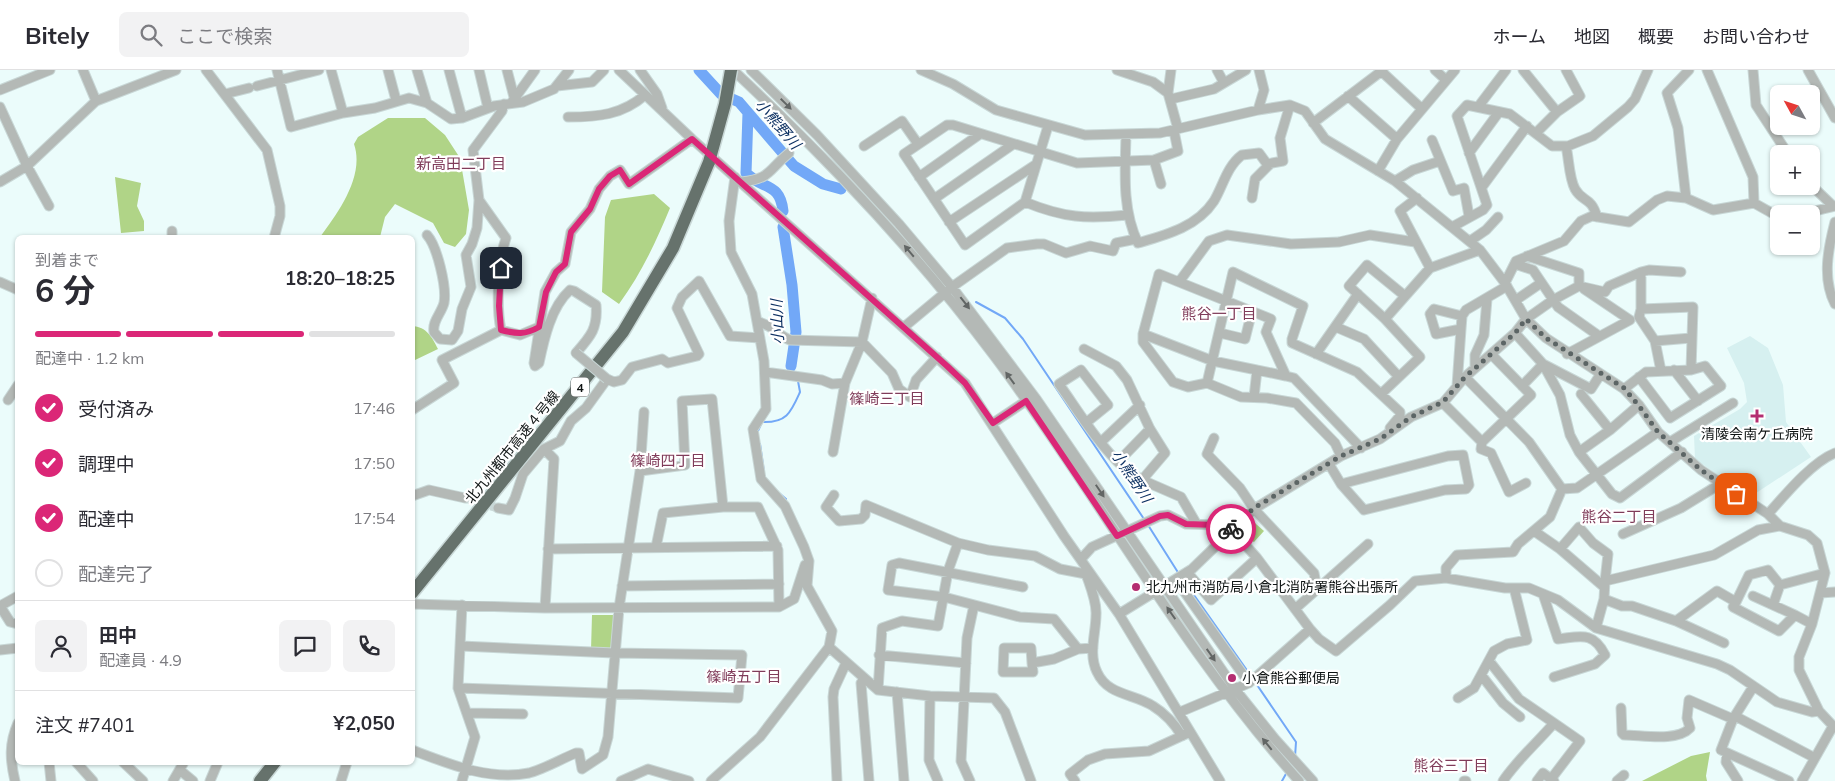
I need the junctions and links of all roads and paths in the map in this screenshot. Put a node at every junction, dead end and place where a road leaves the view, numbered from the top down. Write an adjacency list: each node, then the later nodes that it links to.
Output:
1 (50, 70): 42 (street)
2 (84, 70): 48 (street)
3 (176, 70): 48 (street)
4 (206, 70): 43 (street)
5 (277, 70): 39 (street)
6 (319, 70): 39 (street)
7 (331, 70): 60 (street)
8 (388, 70): 47 (street)
9 (417, 70): 50 (street)
10 (449, 70): 62 (street)
11 (478, 70): 54 (street)
12 (507, 70): 49 (street)
13 (535, 70): 49 (street)
14 (569, 70): 41 (street)
15 (604, 70): 41 (street)
16 (618, 70): 44 (street)
17 (640, 70): 57 (street)
18 (722, 70): 82 (highway, 北九州都市高速４号線 / 4)
19 (752, 70): 37 (street); 132 (street, one-way to 132)
20 (921, 70): 65 (street)
21 (1117, 70): 45 (street)
22 (1171, 70): 45 (street)
23 (1217, 70): 40 (street)
24 (1246, 70): 40 (street)
25 (1259, 70): 56 (street)
26 (1382, 70): 46 (street); 55 (street)
27 (1435, 70): 38 (street)
28 (1455, 70): 38 (street)
29 (1506, 70): 53 (street)
30 (1523, 70): 59 (street)
31 (1566, 70): 59 (street)
32 (1648, 70): 78 (street)
33 (1689, 70): 99 (street)
34 (1706, 70): 103 (street)
35 (1753, 70): 76 (street)
36 (1808, 70): 63 (street)
37 (736, 72): 82 (highway, 北九州都市高速４号線 / 4, bridge); 132 (street, one-way to 37)
38 (1446, 80): 55 (street)
39 (280, 81): 43 (street); 60 (street)
40 (1224, 83): 45 (street)
41 (557, 86): 49 (street)
42 (0, 90)
43 (225, 94): 116 (street)
44 (646, 94): 57 (street); 61 (street)
45 (1169, 96): 67 (street)
46 (1348, 96): 64 (street); 72 (street)
47 (396, 100): 50 (street); 60 (street)
48 (96, 101): 88 (street)
49 (510, 101): 54 (street); 101 (street)
50 (427, 103): 62 (street)
51 (1290, 105): 56 (street); 64 (street); 87 (street)
52 (0, 107): 88 (street)
53 (1478, 107): 58 (street); 81 (street)
54 (488, 108): 62 (street)
55 (1421, 108): 72 (street)
56 (1258, 110): 67 (street)
57 (663, 111): 71 (street)
58 (1499, 112): 66 (street); 81 (street)
59 (1557, 112): 68 (street)
60 (343, 113)
61 (568, 117)
62 (462, 118)
63 (1835, 118)
64 (1313, 123): 89 (street)
65 (1048, 126): 70 (street); 79 (street)
66 (1527, 126): 68 (street); 95 (street)
67 (1176, 130): 70 (street); 83 (street)
68 (1537, 132): 78 (street)
69 (980, 134): 74 (street); 75 (street); 90 (street)
70 (1126, 135): 85 (street)
71 (692, 139): 91 (street); 148 (street)
72 (1397, 139): 89 (street)
73 (1432, 140): 84 (street)
74 (918, 144): 77 (street); 90 (street)
75 (1012, 145): 79 (street); 100 (street)
76 (1782, 145)
77 (864, 146)
78 (1566, 146): 110 (street)
79 (1039, 151): 85 (street); 86 (street)
80 (788, 153): 91 (street)
81 (1469, 153): 95 (street)
82 (706, 160): 258 (highway, 北九州都市高速４号線 / 4)
83 (1154, 160): 85 (street); 94 (street)
84 (1440, 161): 92 (street); 109 (street)
85 (1125, 162): 108 (street)
86 (1035, 165): 102 (street); 112 (street)
87 (1269, 165): 97 (street); 117 (street)
88 (27, 166): 93 (street); 104 (street)
89 (1378, 171): 92 (street)
90 (919, 177): 100 (street)
91 (738, 180): 135 (street); 147 (street)
92 (1395, 181): 98 (street)
93 (0, 182)
94 (1161, 184)
95 (1482, 187): 109 (street)
96 (1820, 193): 105 (street)
97 (1252, 198)
98 (1417, 198): 114 (street); 119 (street)
99 (1686, 198): 103 (street); 110 (street)
100 (934, 199): 112 (street)
101 (480, 200): 115 (street); 152 (street)
102 (1025, 202): 108 (street); 112 (street)
103 (1754, 203): 107 (street)
104 (49, 206)
105 (1834, 206): 106 (street)
106 (1820, 210)
107 (1770, 211)
108 (1128, 215): 117 (street)
109 (1469, 216): 114 (street)
110 (1597, 216): 121 (street)
111 (1498, 217): 118 (street)
112 (949, 222)
113 (1835, 222): 140 (street)
114 (1452, 227): 118 (street)
115 (427, 234)
116 (275, 235)
117 (1136, 239): 132 (street)
118 (1470, 241): 120 (street)
119 (1416, 242): 123 (street); 127 (street)
120 (1480, 250): 123 (street); 129 (street)
121 (1527, 256): 122 (street); 130 (street)
122 (1514, 264): 128 (street); 129 (street)
123 (1430, 268): 134 (street)
124 (1641, 272): 125 (street); 130 (street); 142 (street)
125 (1681, 272)
126 (0, 282): 131 (street)
127 (1179, 282): 139 (street); 155 (street)
128 (1541, 283): 137 (street); 138 (street)
129 (1506, 285): 136 (street); 137 (street)
130 (1580, 286): 138 (street); 146 (street)
131 (15, 289)
132 (949, 290): 149 (street); 190 (street, one-way to 132); 235 (street, one-way to 235)
133 (1358, 294): 134 (street); 144 (street); 150 (street)
134 (1404, 296): 144 (street)
135 (872, 298): 149 (street); 160 (street)
136 (1487, 299): 143 (street); 168 (street)
137 (1516, 300): 145 (street)
138 (1553, 300): 145 (street); 156 (street)
139 (1228, 301): 141 (street); 153 (street); 162 (street)
140 (1835, 304)
141 (1252, 311): 153 (street); 175 (street)
142 (1640, 313): 146 (street); 158 (street); 159 (street)
143 (1462, 316): 151 (street); 151 (street)
144 (1385, 319): 176 (street)
145 (1526, 319): 154 (street); 164 (street)
146 (1630, 320): 156 (street)
147 (758, 322): 157 (street); 160 (street)
148 (539, 327): 152 (street); 179 (street, bridge)
149 (904, 327): 165 (street)
150 (1336, 327): 162 (street); 176 (street)
151 (1461, 329): 182 (street)
152 (501, 330): 196 (street)
153 (1220, 333): 166 (street)
154 (1515, 333): 163 (street); 167 (street)
155 (1143, 334): 166 (street); 181 (street)
156 (1599, 336): 164 (street)
157 (760, 338): 173 (street); 179 (street)
158 (1691, 338): 159 (street); 171 (street)
159 (1655, 341): 172 (street)
160 (862, 342): 165 (street); 180 (street)
161 (1084, 349): 194 (street)
162 (1316, 354): 186 (street)
163 (1491, 354): 168 (street); 183 (street)
164 (1568, 354): 174 (street)
165 (937, 357): 200 (street)
166 (1213, 361): 169 (street); 181 (street)
167 (1543, 364): 174 (street); 183 (street); 212 (street)
168 (1475, 368): 177 (street)
169 (1258, 370): 175 (street); 188 (street)
170 (1674, 370): 171 (street); 172 (street); 191 (street)
171 (1691, 370): 191 (street)
172 (1661, 371): 178 (street)
173 (765, 372): 180 (street); 248 (street)
174 (1600, 375): 184 (street)
175 (1286, 376): 209 (street)
176 (1399, 377): 186 (street)
177 (1465, 377): 182 (street); 198 (street)
178 (1639, 377): 184 (street); 191 (street)
179 (607, 379): 210 (street)
180 (845, 383): 211 (street)
181 (1207, 383): 188 (street)
182 (1457, 386): 192 (street)
183 (1522, 386): 198 (street)
184 (1624, 388): 195 (street)
185 (15, 390): 189 (street)
186 (1381, 394): 205 (street)
187 (1581, 394): 202 (street)
188 (1254, 397): 215 (street)
189 (8, 400)
190 (1026, 401): 200 (street); 238 (street)
191 (1698, 401)
192 (1443, 402): 205 (street); 207 (street)
193 (1733, 403): 208 (street)
194 (1140, 406): 201 (street); 206 (street)
195 (1639, 406): 202 (street); 203 (street)
196 (415, 408)
197 (644, 412): 218 (street)
198 (1506, 418): 207 (street); 224 (street)
199 (1087, 422): 199 (street); 206 (street)
200 (993, 423): 247 (street)
201 (1150, 429): 216 (street); 220 (street)
202 (1610, 430): 212 (street)
203 (1658, 432): 208 (street); 219 (street)
204 (1214, 438): 230 (street)
205 (1380, 439): 209 (street)
206 (1101, 442): 216 (street)
207 (1482, 442): 221 (street)
208 (1670, 442): 213 (street)
209 (1361, 448): 215 (street)
210 (544, 449): 229 (street); 244 (street)
211 (833, 452)
212 (1579, 452): 219 (street)
213 (1682, 452): 219 (street); 223 (street)
214 (1835, 453): 231 (street)
215 (1341, 456): 217 (street)
216 (1118, 462): 220 (street)
217 (1329, 464): 222 (street); 230 (street)
218 (640, 471): 228 (street); 243 (street)
219 (1597, 474): 224 (street)
220 (1142, 480): 232 (street)
221 (1526, 483)
222 (1341, 484): 222 (street)
223 (1720, 484): 231 (street); 237 (street)
224 (1562, 489): 236 (street)
225 (415, 495): 227 (street)
226 (834, 495): 239 (street)
227 (465, 498)
228 (723, 507): 241 (street); 242 (street)
229 (498, 508)
230 (1254, 508): 234 (street); 263 (street)
231 (1768, 514): 233 (street)
232 (1196, 523): 234 (street); 235 (street)
233 (1780, 526): 252 (street); 256 (street)
234 (1231, 529): 246 (street); 250 (street)
235 (1127, 530): 238 (street); 260 (street)
236 (1534, 531): 245 (street); 253 (street)
237 (1623, 534)
238 (1117, 536): 247 (street); 264 (street)
239 (958, 543): 249 (street); 251 (street)
240 (1368, 544): 263 (street)
241 (777, 546): 242 (street); 255 (street)
242 (656, 547): 243 (street)
243 (628, 548): 244 (street); 259 (street)
244 (548, 549): 279 (street)
245 (1560, 549): 256 (street); 256 (street)
246 (1257, 558): 250 (street); 281 (street)
247 (1081, 559): 251 (street)
248 (809, 561): 278 (street); 291 (street)
249 (948, 570): 261 (street); 269 (street); 269 (street)
250 (1187, 572): 254 (street)
251 (1088, 573): 282 (street); 293 (street)
252 (1825, 574): 257 (street); 267 (street)
253 (1446, 578): 262 (street); 288 (street)
254 (1176, 580): 260 (street); 305 (street)
255 (779, 584): 259 (street); 278 (street)
256 (1604, 584): 271 (street)
257 (1780, 584): 272 (street); 275 (street)
258 (415, 586)
259 (622, 586): 280 (street)
260 (1165, 586): 264 (street); 309 (street, one-way to 309)
261 (1023, 587)
262 (1514, 588): 266 (street); 298 (street)
263 (1317, 589): 281 (street)
264 (1156, 592): 282 (street); 309 (street, one-way to 264)
265 (1835, 592): 267 (street)
266 (1543, 594): 287 (street); 303 (street)
267 (1820, 594): 286 (street)
268 (1753, 596): 275 (street)
269 (944, 597): 274 (street); 297 (street)
270 (15, 598): 276 (street)
271 (1604, 598): 284 (street); 287 (street)
272 (1736, 602): 283 (street); 284 (street)
273 (415, 604): 277 (street)
274 (974, 605): 294 (street); 300 (street)
275 (1773, 605): 283 (street)
276 (0, 606): 285 (street)
277 (462, 606): 279 (street); 290 (street)
278 (780, 607): 280 (street)
279 (545, 608): 280 (street)
280 (619, 608): 296 (street)
281 (1295, 608): 288 (street)
282 (1119, 614): 317 (street)
283 (1795, 615): 286 (street)
284 (1676, 621): 289 (street)
285 (15, 623)
286 (1812, 624): 316 (street)
287 (1596, 628): 306 (street)
288 (1310, 629): 305 (street)
289 (1724, 643)
290 (461, 646): 296 (street); 307 (street)
291 (830, 647): 299 (street); 354 (street)
292 (15, 648): 295 (street)
293 (1093, 648): 294 (street); 325 (street)
294 (1078, 649): 301 (street)
295 (0, 650)
296 (614, 653): 311 (street); 311 (street)
297 (879, 654): 300 (street); 308 (street)
298 (1490, 662): 302 (street); 322 (street)
299 (846, 663): 304 (street); 355 (street)
300 (966, 663): 313 (street)
301 (1032, 663)
302 (1482, 676): 314 (street); 320 (street)
303 (1554, 677)
304 (864, 678): 308 (street); 356 (street)
305 (1249, 683): 309 (street)
306 (1753, 687): 316 (street); 321 (street)
307 (458, 688): 311 (street); 318 (street)
308 (878, 690): 310 (street)
309 (1231, 691): 317 (street); 363 (street, one-way to 309); 364 (street)
310 (897, 692): 312 (street); 357 (street)
311 (611, 693): 337 (street)
312 (930, 696): 313 (street); 358 (street)
313 (964, 697): 359 (street); 360 (street)
314 (1458, 698)
315 (1621, 708): 321 (street)
316 (1819, 711): 323 (street)
317 (1180, 712): 325 (street)
318 (467, 713): 319 (street); 337 (street)
319 (523, 714)
320 (1520, 717)
321 (1734, 717): 327 (street); 328 (street)
322 (1554, 723): 340 (street); 365 (street)
323 (1834, 727): 328 (street)
324 (15, 729): 339 (street)
325 (1186, 734): 361 (street); 362 (street)
326 (415, 751): 337 (street)
327 (1727, 753): 367 (street); 368 (street)
328 (1815, 758): 369 (street)
329 (49, 765): 341 (street)
330 (79, 765): 342 (street)
331 (126, 765): 343 (street)
332 (217, 765): 346 (street)
333 (263, 765): 347 (highway)
334 (273, 765): 348 (highway)
335 (346, 765): 349 (street)
336 (182, 767): 344 (street); 345 (street)
337 (465, 770): 350 (street)
338 (660, 773): 351 (street); 352 (street); 353 (street)
339 (12, 779)
340 (1553, 780): 366 (street)
341 (51, 781)
342 (93, 781)
343 (143, 781)
344 (173, 781)
345 (192, 781)
346 (210, 781)
347 (250, 781)
348 (260, 781)
349 (341, 781)
350 (462, 781)
351 (621, 781)
352 (670, 781)
353 (689, 781)
354 (710, 781)
355 (838, 781)
356 (869, 781)
357 (904, 781)
358 (938, 781)
359 (970, 781)
360 (1031, 781)
361 (1075, 781)
362 (1220, 781)
363 (1299, 781)
364 (1313, 781)
365 (1503, 781)
366 (1538, 781)
367 (1738, 781)
368 (1789, 781)
369 (1802, 781)

